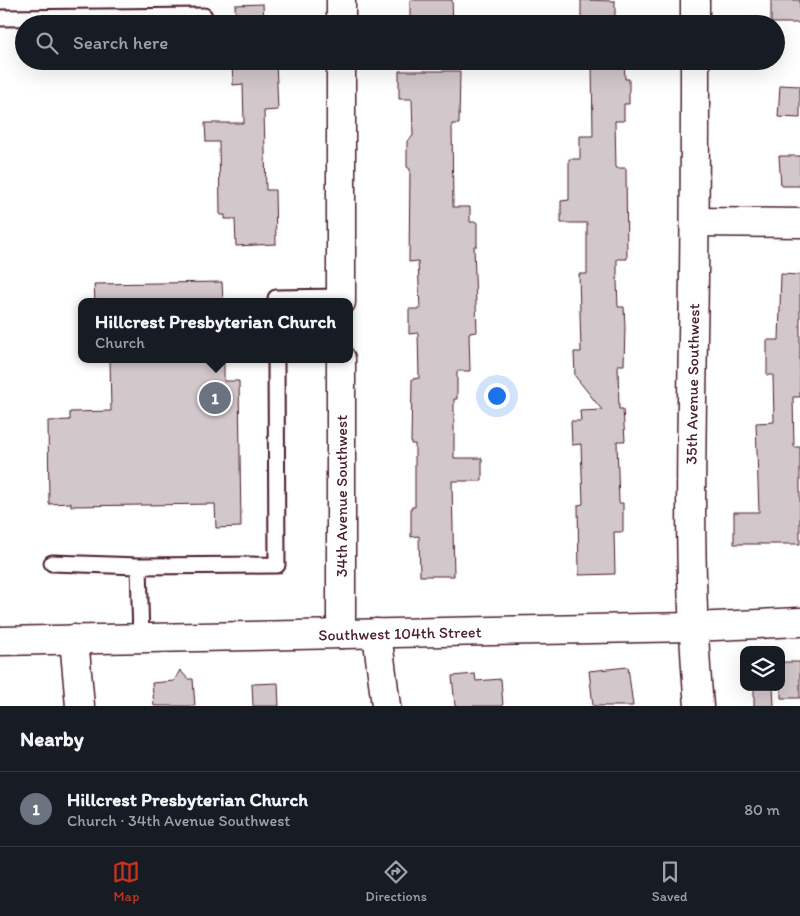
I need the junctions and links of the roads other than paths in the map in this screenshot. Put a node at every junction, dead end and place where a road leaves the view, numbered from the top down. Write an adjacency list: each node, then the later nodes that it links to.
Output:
1 (341, 0): 3 (street)
2 (695, 0): 4 (street)
3 (341, 15)
4 (695, 15)
5 (0, 18): 6 (lane)
6 (15, 18)
7 (341, 70): 11 (street)
8 (695, 70): 9 (street, 35th Avenue Southwest)
9 (695, 222): 10 (street); 17 (street, 35th Avenue Southwest)
10 (800, 223)
11 (341, 298)
12 (276, 363): 15 (lane)
13 (341, 363): 19 (street, 34th Avenue Southwest)
14 (52, 563): 15 (lane)
15 (139, 566): 20 (lane)
16 (800, 622): 17 (street, Southwest 104th Street)
17 (693, 627): 18 (street, Southwest 104th Street); 25 (street, 35th Avenue Southwest)
18 (377, 633): 19 (street, Southwest 104th Street); 24 (street)
19 (341, 634): 20 (street, Southwest 104th Street)
20 (140, 638): 21 (street, Southwest 104th Street)
21 (74, 639): 22 (street, Southwest 104th Street); 23 (street)
22 (0, 641)
23 (80, 706)
24 (386, 706)
25 (699, 706)

